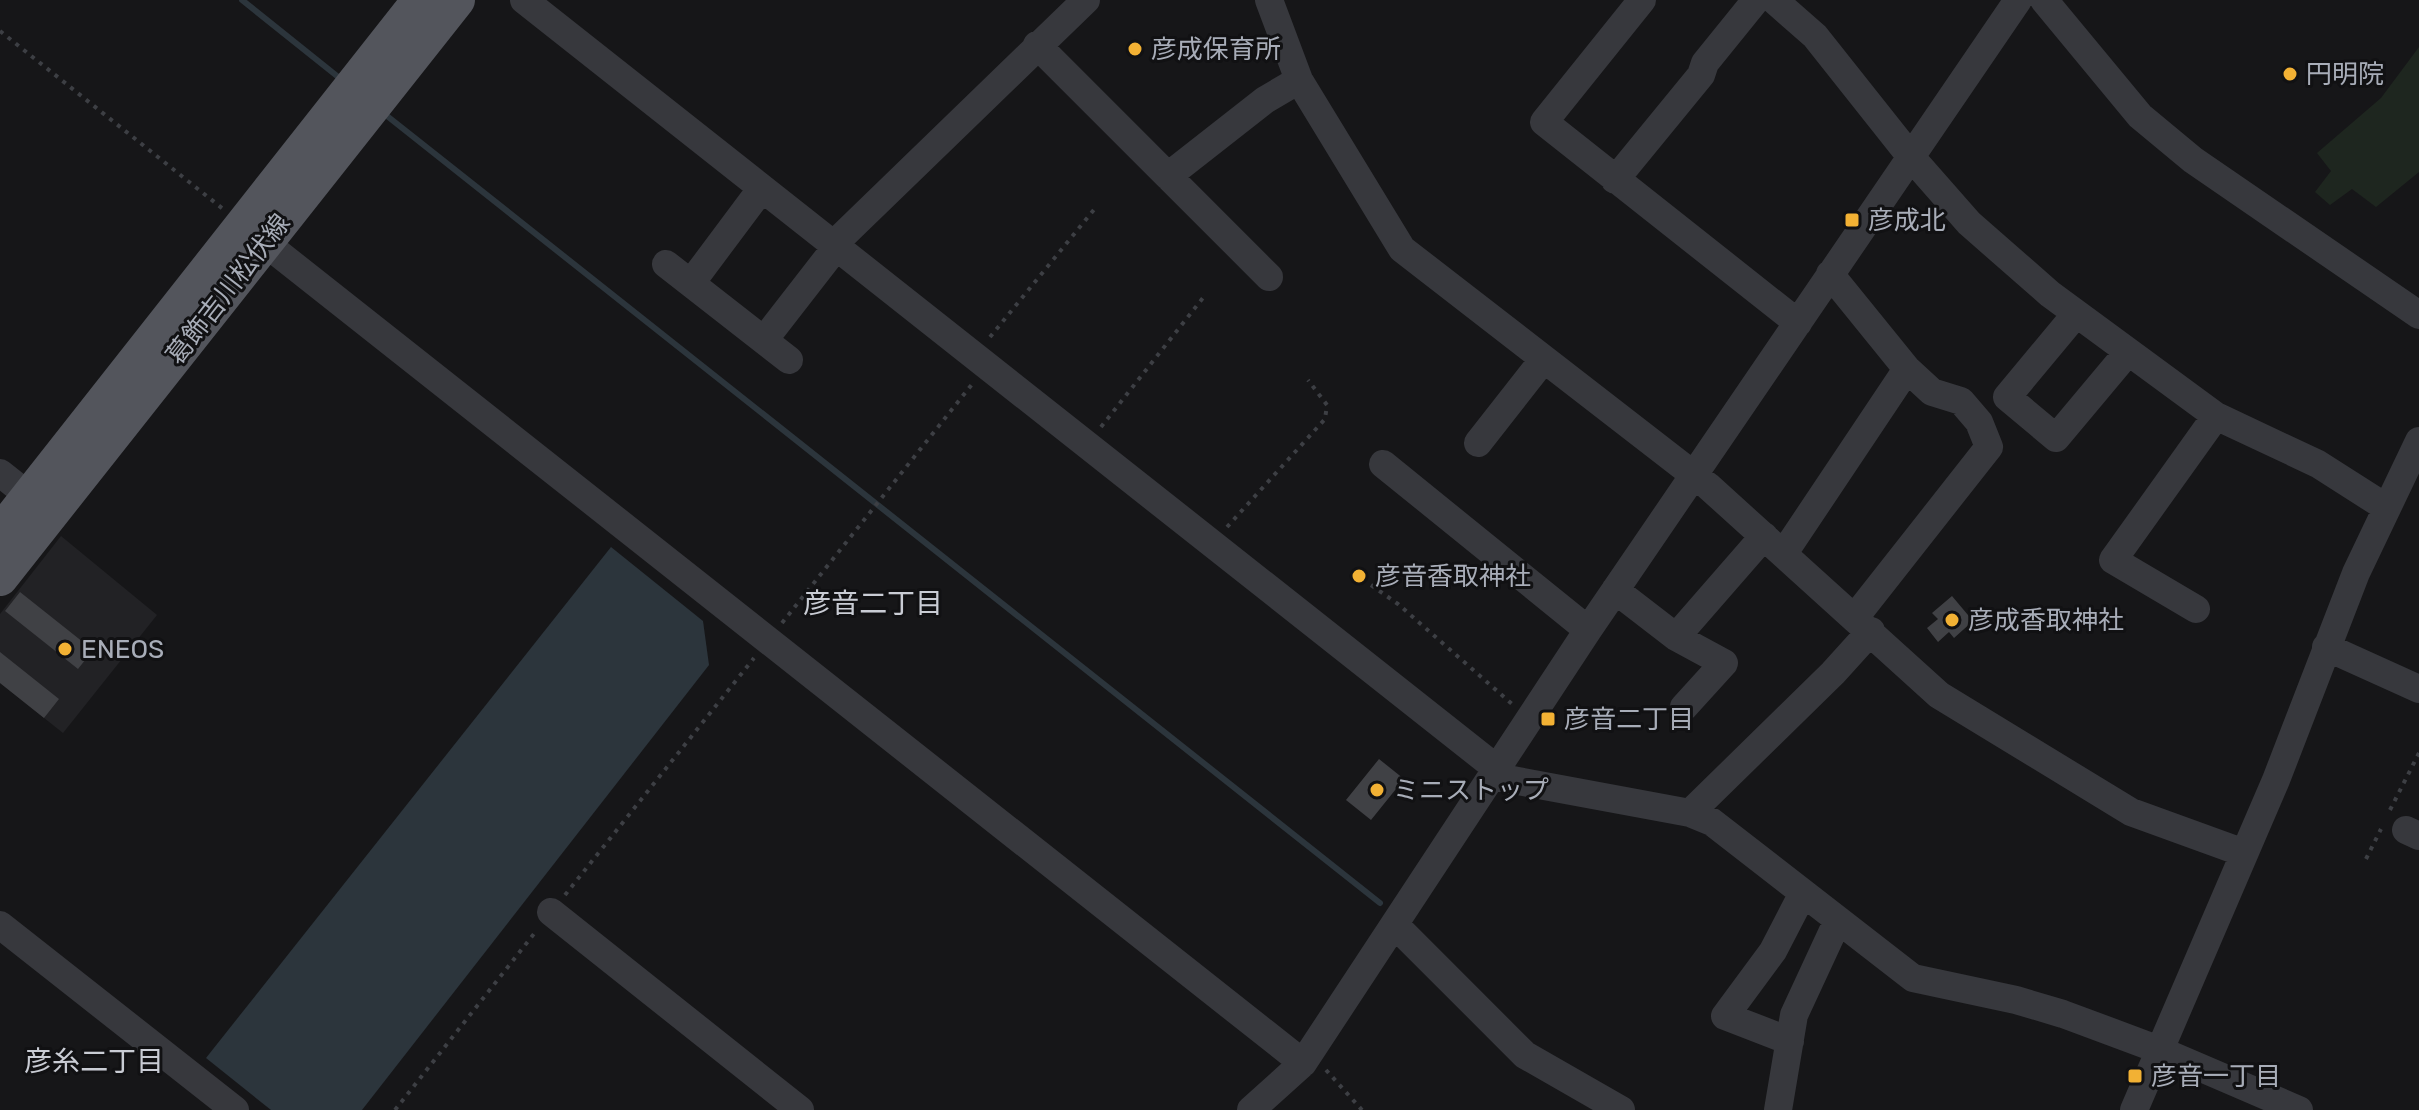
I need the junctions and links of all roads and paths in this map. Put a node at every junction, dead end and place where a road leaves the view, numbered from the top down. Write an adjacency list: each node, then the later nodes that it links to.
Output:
1 (420, 0): 19 (main road, 葛飾吉川松伏線)
2 (457, 0): 19 (main road, 葛飾吉川松伏線)
3 (524, 0): 17 (street)
4 (1086, 0): 12 (street)
5 (1269, 0): 13 (street)
6 (1642, 0): 16 (street)
7 (1756, 0): 16 (street)
8 (1774, 0): 14 (street)
9 (2018, 0): 14 (street)
10 (2044, 0): 27 (street)
11 (0, 31): 19 (path)
12 (1037, 45): 15 (street); 20 (street)
13 (1299, 80): 15 (street); 33 (street)
14 (1911, 157): 22 (street); 26 (street)
15 (1168, 176): 23 (street)
16 (1615, 180): 28 (street)
17 (762, 188): 20 (street); 24 (street)
18 (1097, 206): 31 (path)
19 (254, 234): 43 (main road, 葛飾吉川松伏線); 48 (main road, 葛飾吉川松伏線); 71 (street)
20 (835, 245): 29 (street); 31 (street)
21 (666, 264): 24 (street)
22 (1830, 274): 28 (street); 34 (street)
23 (1269, 277)
24 (691, 283): 29 (street)
25 (1206, 294): 39 (path)
26 (2076, 314): 30 (street); 30 (street)
27 (2419, 315)
28 (1798, 323): 42 (street)
29 (764, 340): 32 (street)
30 (2128, 352): 36 (street)
31 (975, 355): 39 (street)
32 (789, 360)
33 (1543, 360): 38 (street); 42 (street)
34 (1907, 369): 47 (street); 52 (street)
35 (1308, 380): 46 (path)
36 (2216, 416): 44 (street); 51 (street)
37 (2419, 441): 44 (street)
38 (1478, 443)
39 (1087, 445): 46 (street)
40 (1383, 464): 53 (street)
41 (0, 473): 43 (street)
42 (1693, 476): 47 (street); 50 (street)
43 (29, 496): 45 (main road, 葛飾吉川松伏線)
44 (2387, 508): 55 (street)
45 (0, 533)
46 (1212, 543): 60 (street)
47 (1774, 544): 52 (street); 54 (street)
48 (0, 578)
49 (1371, 585): 58 (path)
50 (1615, 590): 53 (street); 54 (street)
51 (2196, 609)
52 (1864, 624): 61 (street); 62 (street)
53 (1588, 630): 58 (street)
54 (1676, 637): 57 (street)
55 (2326, 647): 56 (street); 62 (street)
56 (2419, 689)
57 (1684, 707)
58 (1529, 719): 60 (street)
59 (2419, 753): 63 (path)
60 (1494, 772): 61 (street); 68 (street)
61 (1690, 813): 64 (street)
62 (2244, 853): 70 (street)
63 (2366, 859)
64 (1803, 893): 66 (street); 69 (street)
65 (551, 912): 73 (path); 74 (street)
66 (1838, 920): 69 (street); 70 (street)
67 (0, 925): 72 (street)
68 (1395, 925): 71 (street); 77 (street)
69 (1790, 1041): 78 (street)
70 (2157, 1049): 79 (street); 80 (street)
71 (1312, 1064): 75 (street); 76 (path)
72 (235, 1110)
73 (395, 1110)
74 (800, 1110)
75 (1251, 1110)
76 (1362, 1110)
77 (1621, 1110)
78 (1778, 1110)
79 (2134, 1110)
80 (2299, 1110)

